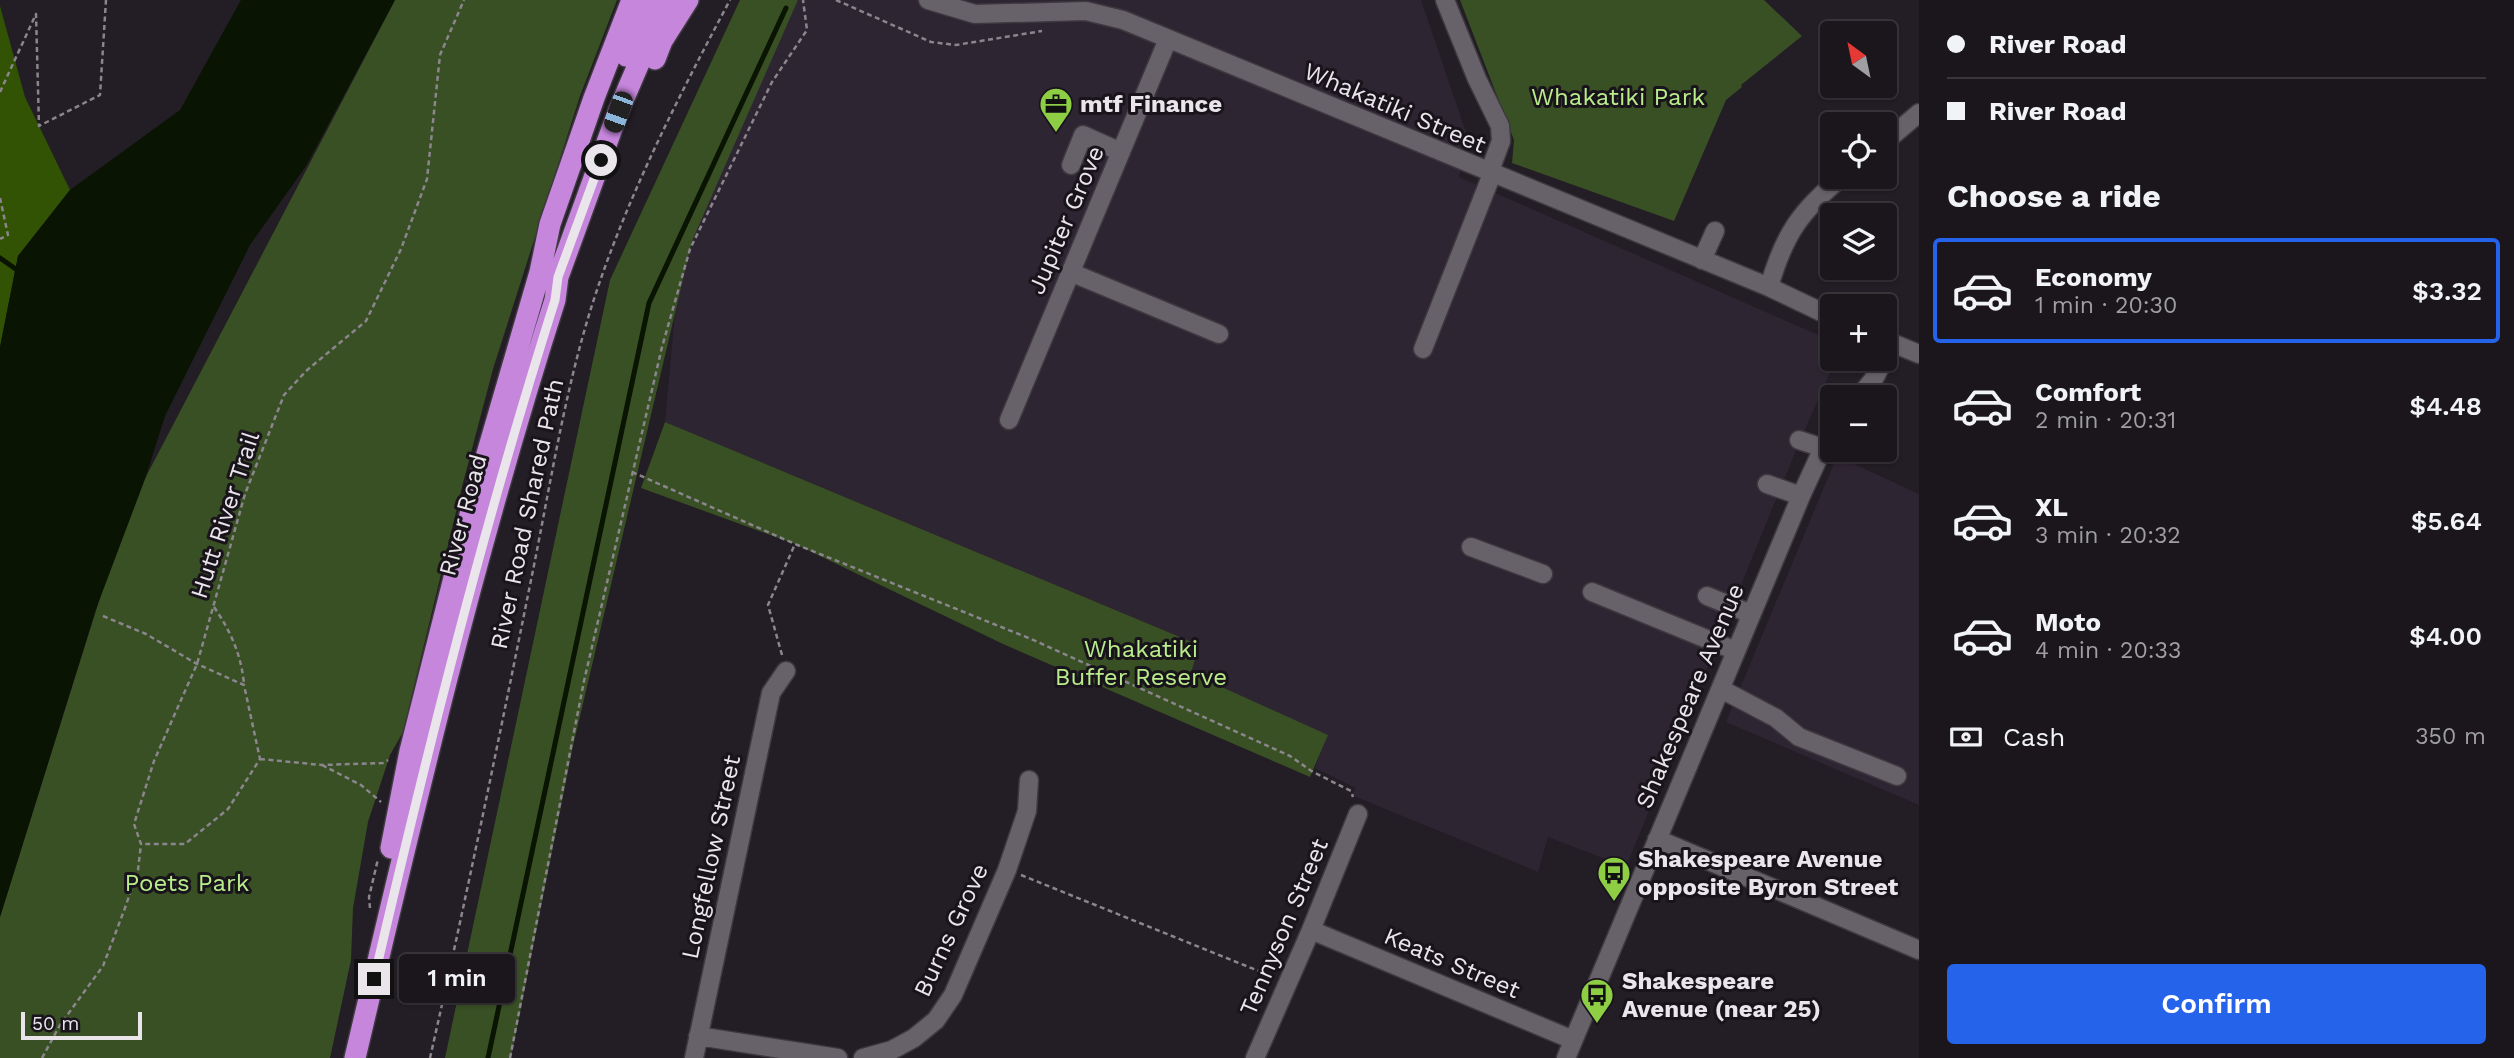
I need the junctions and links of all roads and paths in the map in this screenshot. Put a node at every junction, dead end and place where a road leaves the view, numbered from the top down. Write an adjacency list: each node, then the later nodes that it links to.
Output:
1 (106, 0): 14 (path)
2 (464, 0): 46 (path, Hutt River Trail)
3 (632, 0): 25 (highway, River Road)
4 (649, 0): 25 (highway)
5 (666, 0): 28 (highway, River Road)
6 (688, 0): 28 (highway)
7 (730, 0): 74 (path, River Road Shared Path)
8 (805, 0): 38 (path)
9 (835, 0): 12 (path)
10 (928, 0): 13 (street, Whakatiki Street)
11 (1445, 0): 19 (street)
12 (1051, 29)
13 (1168, 39): 17 (street, Jupiter Grove); 19 (street, Whakatiki Street)
14 (0, 92)
15 (1919, 113): 16 (street)
16 (1897, 132)
17 (1121, 152): 18 (street); 26 (street, Jupiter Grove)
18 (1071, 165)
19 (1491, 174): 24 (street, Whakatiki Street); 31 (street)
20 (1827, 189): 27 (street)
21 (0, 198): 23 (path)
22 (1715, 231): 24 (street)
23 (0, 239)
24 (1702, 260): 27 (street, Whakatiki Street)
25 (540, 272): 54 (highway, River Road)
26 (1070, 272): 30 (street); 34 (street, Jupiter Grove)
27 (1769, 287): 29 (street, Whakatiki Street)
28 (555, 300): 73 (highway, River Road)
29 (1820, 311)
30 (1219, 334)
31 (1423, 349)
32 (1897, 351): 33 (street)
33 (1919, 354)
34 (1009, 420)
35 (1799, 440): 36 (street)
36 (1820, 440)
37 (1820, 457): 40 (street, Shakespeare Avenue)
38 (632, 472): 41 (path); 75 (path)
39 (1768, 484): 40 (street)
40 (1801, 496): 47 (street, Shakespeare Avenue)
41 (795, 544): 51 (path); 60 (path)
42 (1471, 547): 43 (street)
43 (1543, 574)
44 (1592, 592): 49 (street)
45 (1707, 596): 47 (street)
46 (214, 607): 50 (path, Hutt River Trail); 52 (path)
47 (1751, 614): 49 (street, Shakespeare Avenue)
48 (103, 616): 50 (path)
49 (1736, 651): 53 (street, Shakespeare Avenue)
50 (197, 664): 52 (path); 62 (path, Hutt River Trail)
51 (786, 671): 69 (street, Longfellow Street)
52 (244, 684): 55 (path)
53 (1721, 689): 57 (street); 61 (street, Shakespeare Avenue)
54 (410, 751): 56 (path); 65 (highway, River Road)
55 (260, 759): 56 (path); 62 (path)
56 (322, 765): 59 (path)
57 (1897, 776)
58 (1029, 780): 64 (street, Burns Grove)
59 (384, 811)
60 (1358, 814): 66 (street, Tennyson Street)
61 (1657, 839): 67 (street); 70 (street, Shakespeare Avenue)
62 (141, 844): 71 (path, Hutt River Trail)
63 (378, 858): 65 (path)
64 (1007, 870): 68 (path); 78 (street, Burns Grove)
65 (373, 930): 72 (highway, River Road)
66 (1311, 930): 68 (street, Tennyson Street); 70 (street, Keats Street)
67 (1919, 950)
68 (1287, 983): 79 (street, Tennyson Street)
69 (698, 1036): 76 (street, Longfellow Street); 77 (street)
70 (1573, 1040): 80 (street, Shakespeare Avenue)
71 (42, 1058)
72 (342, 1058)
73 (355, 1058)
74 (430, 1058)
75 (510, 1058)
76 (694, 1058)
77 (838, 1058)
78 (863, 1058)
79 (1255, 1058)
80 (1566, 1058)

